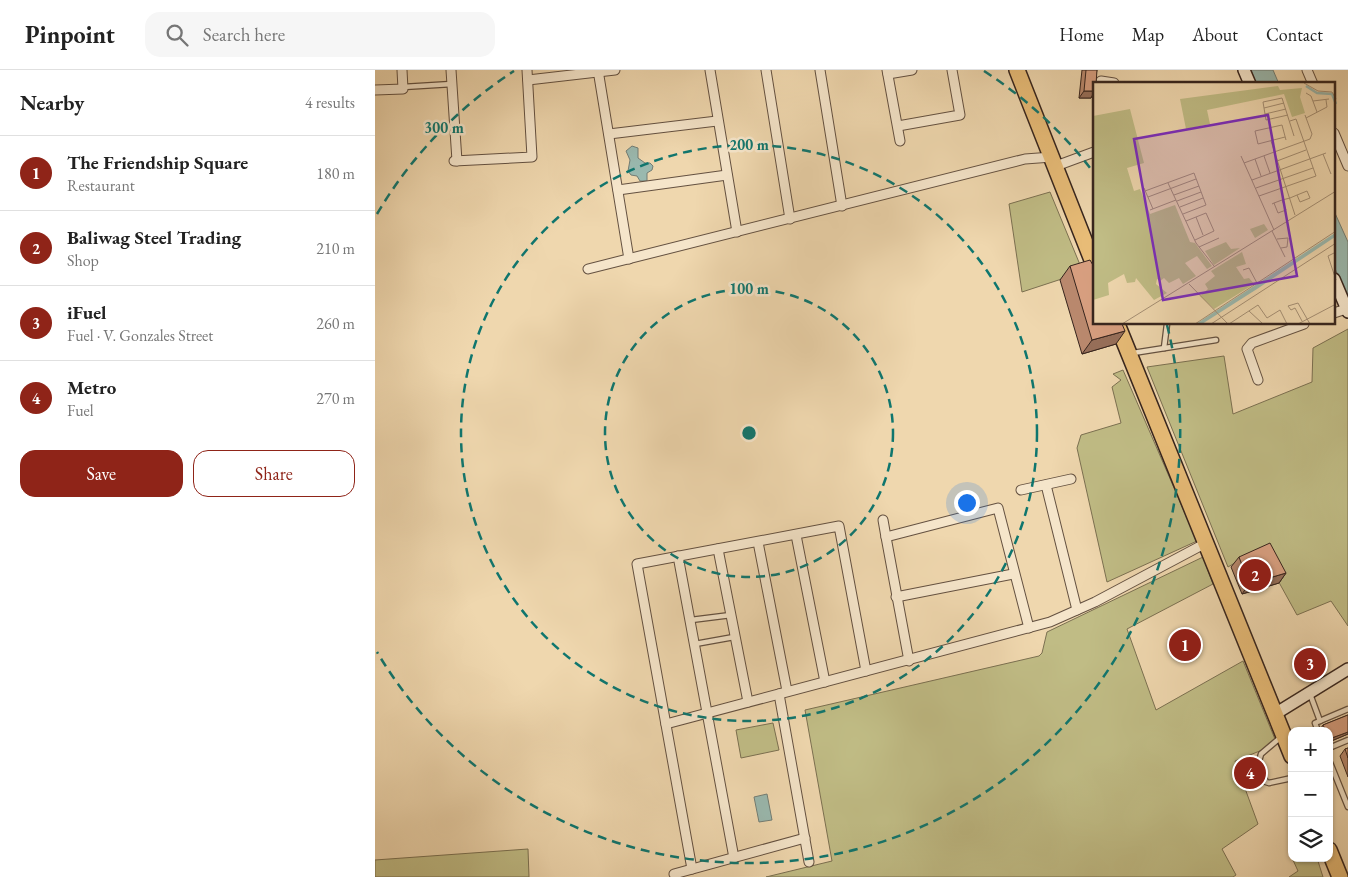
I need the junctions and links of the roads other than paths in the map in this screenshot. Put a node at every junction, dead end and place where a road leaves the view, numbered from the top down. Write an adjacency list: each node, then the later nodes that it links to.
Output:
1 (402, 70): 21 (street)
2 (451, 70): 20 (street)
3 (527, 70): 15 (street)
4 (615, 70): 13 (street)
5 (710, 70): 23 (street)
6 (766, 70): 34 (street)
7 (821, 70): 33 (street)
8 (912, 70): 14 (street)
9 (952, 70): 24 (street)
10 (1017, 70): 29 (highway)
11 (1244, 70): 18 (street)
12 (1307, 70): 19 (street)
13 (599, 71): 15 (street); 25 (street)
14 (888, 72): 24 (street)
15 (528, 80): 20 (street)
16 (1101, 81): 17 (street)
17 (1108, 82)
18 (1249, 82)
19 (1312, 82)
20 (452, 84): 21 (lane)
21 (403, 87): 22 (street)
22 (375, 90)
23 (717, 121): 25 (street); 31 (street)
24 (899, 126): 27 (street)
25 (609, 134): 32 (street)
26 (1336, 138): 30 (street)
27 (900, 141)
28 (1093, 152): 29 (street)
29 (1054, 161): 33 (street); 37 (highway)
30 (1348, 166)
31 (727, 175): 32 (street); 35 (street)
32 (618, 190): 36 (street)
33 (841, 206): 34 (street)
34 (789, 219): 35 (street)
35 (737, 232): 36 (street)
36 (629, 259): 38 (street)
37 (1093, 262)
38 (589, 269)
39 (1336, 284): 40 (street)
40 (1347, 311)
41 (1117, 325): 46 (highway)
42 (1167, 325): 45 (lane)
43 (1301, 325): 47 (street)
44 (1216, 340): 45 (lane)
45 (1164, 348): 46 (lane)
46 (1129, 354): 55 (highway)
47 (1258, 380)
48 (1071, 479): 49 (street)
49 (1046, 485): 50 (street); 60 (street)
50 (1021, 490)
51 (883, 520): 53 (street)
52 (796, 535): 54 (street); 68 (street); 69 (street)
53 (886, 538): 58 (street); 59 (street)
54 (758, 542): 56 (street); 70 (street)
55 (1206, 543): 60 (street); 75 (highway)
56 (718, 549): 57 (street); 61 (street)
57 (678, 556): 62 (street); 77 (street)
58 (1013, 574): 59 (street); 63 (street)
59 (896, 597): 66 (street)
60 (1077, 610): 63 (street)
61 (731, 615): 62 (lane); 64 (street)
62 (691, 620): 65 (street)
63 (1029, 628): 66 (street)
64 (734, 637): 65 (lane); 72 (street)
65 (695, 644): 74 (street)
66 (909, 661): 68 (street)
67 (1348, 668): 71 (street)
68 (866, 671): 69 (street)
69 (825, 682): 70 (street)
70 (783, 692): 72 (street); 86 (street)
71 (1310, 692): 75 (street); 76 (lane)
72 (748, 702): 74 (street)
73 (1348, 709): 76 (lane)
74 (709, 712): 77 (street); 87 (street)
75 (1275, 714): 79 (highway)
76 (1320, 721): 78 (lane)
77 (666, 724): 90 (street)
78 (1316, 727)
79 (1283, 735): 82 (highway); 84 (lane)
80 (1348, 740): 81 (lane)
81 (1333, 746)
82 (1288, 747)
83 (1333, 770): 85 (lane)
84 (1288, 779)
85 (1348, 807)
86 (805, 838): 87 (street); 89 (street)
87 (734, 858): 90 (street)
88 (1333, 860): 92 (highway)
89 (809, 862)
90 (692, 869): 91 (street)
91 (674, 874)
92 (1340, 877)

